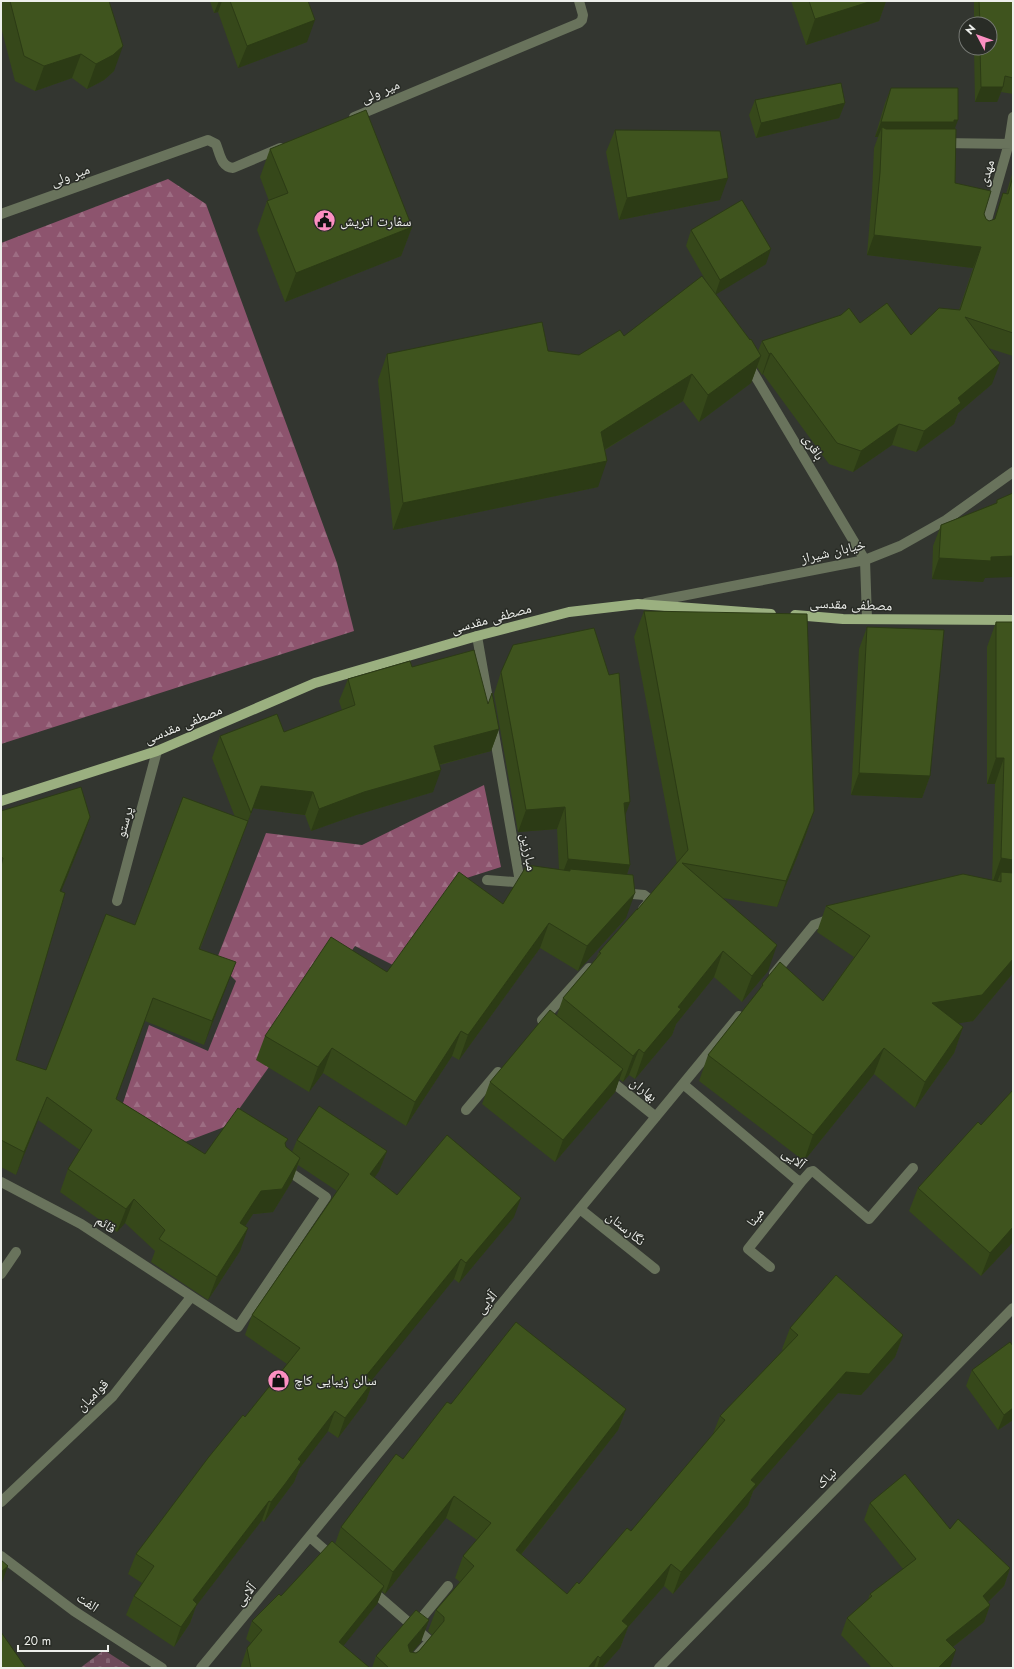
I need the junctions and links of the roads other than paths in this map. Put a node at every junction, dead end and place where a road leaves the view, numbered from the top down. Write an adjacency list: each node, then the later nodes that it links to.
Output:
1 (579, 1): 3 (street, میر ولی)
2 (1013, 117): 6 (street, مهدی)
3 (343, 122)
4 (292, 143): 7 (street, میر ولی)
5 (932, 143): 6 (street)
6 (1011, 143): 8 (street, مهدی)
7 (1, 214)
8 (983, 236)
9 (742, 355): 11 (street, باقری)
10 (1013, 472): 11 (street, خیابان شیراز)
11 (865, 560): 12 (street, خیابان شیراز); 13 (street)
12 (638, 604): 13 (main road, مصطفی مقدسی); 15 (main road, مصطفی مقدسی)
13 (867, 619): 14 (main road, مصطفی مقدسی)
14 (1013, 620)
15 (477, 636): 16 (main road, مصطفی مقدسی); 19 (street, مبارزین)
16 (157, 751): 17 (main road, مصطفی مقدسی); 22 (street, پرستو)
17 (1, 801)
18 (487, 880): 19 (street)
19 (520, 882): 20 (street, مبارزین)
20 (536, 884)
21 (613, 892): 23 (street)
22 (117, 901)
23 (638, 913)
24 (843, 916): 26 (street)
25 (597, 959): 28 (street)
26 (767, 982)
27 (745, 1009): 31 (street, آلایی)
28 (540, 1026)
29 (505, 1063): 32 (street)
30 (601, 1072): 33 (street, بهاران)
31 (683, 1084): 33 (street, آلایی); 36 (street, آلایی)
32 (466, 1110)
33 (656, 1117): 38 (street, آلایی)
34 (283, 1167): 43 (street, قائم)
35 (914, 1168): 36 (street, آلایی)
36 (802, 1181): 40 (street, مینا)
37 (1, 1182): 43 (street, قائم)
38 (580, 1209): 41 (street, نگارستان); 46 (street, آلایی)
39 (16, 1252): 42 (street)
40 (770, 1267)
41 (655, 1269)
42 (1, 1274)
43 (191, 1297): 45 (street, قوامیان)
44 (1013, 1308): 55 (street, نیاک)
45 (1, 1502)
46 (310, 1537): 48 (street); 53 (street, آلایی)
47 (1, 1556): 52 (street, الفت)
48 (339, 1562)
49 (362, 1582): 51 (street)
50 (448, 1586): 51 (street)
51 (415, 1627): 54 (street)
52 (162, 1668)
53 (201, 1668)
54 (406, 1668)
55 (659, 1668)

